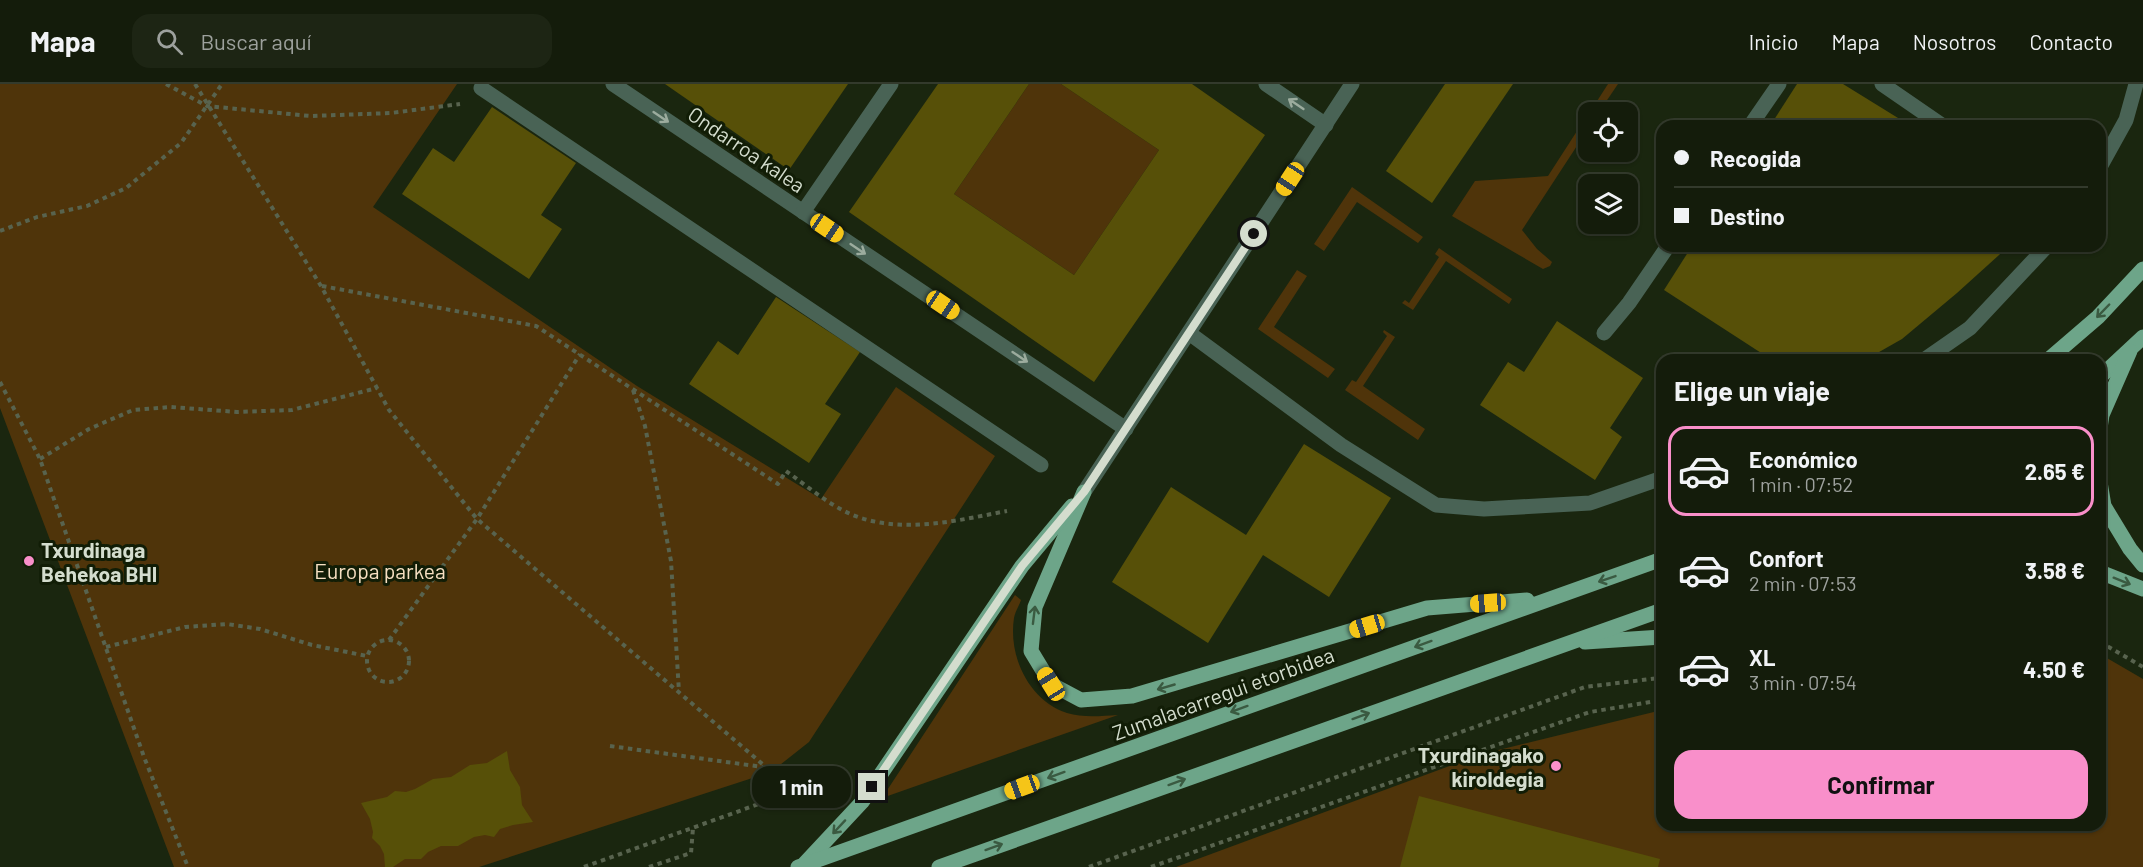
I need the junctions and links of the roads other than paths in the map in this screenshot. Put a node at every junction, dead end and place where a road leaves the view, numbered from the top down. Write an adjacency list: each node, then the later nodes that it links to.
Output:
1 (613, 84): 13 (street, Ondarroa kalea, one-way to 13)
2 (891, 84): 13 (street)
3 (1266, 84): 11 (street, one-way to 3)
4 (1352, 84): 11 (street)
5 (1779, 84): 9 (street)
6 (1882, 84): 10 (street)
7 (2136, 84): 12 (street)
8 (481, 88): 26 (street)
9 (1754, 120)
10 (1934, 120)
11 (1326, 124): 17 (street)
12 (2106, 156)
13 (803, 212): 25 (street, Ondarroa kalea, one-way to 25)
14 (1664, 252): 18 (street)
15 (2041, 252): 21 (street)
16 (2143, 269): 22 (main road, one-way to 22)
17 (1189, 333): 25 (street); 27 (street)
18 (1604, 333)
19 (2143, 337): 20 (main road)
20 (2130, 351): 23 (main road); 24 (main road)
21 (1933, 354)
22 (2055, 354)
23 (2106, 372)
24 (2106, 406)
25 (1126, 429): 28 (street)
26 (1041, 465)
27 (1656, 480)
28 (1084, 492): 34 (main road, one-way to 28); 38 (main road, one-way to 38)
29 (2106, 509): 31 (main road)
30 (1656, 561): 34 (main road, Zumalacarregui etorbidea, one-way to 34)
31 (2143, 565)
32 (2106, 574): 33 (main road, one-way to 33)
33 (2143, 589)
34 (1548, 599): 38 (main road, Zumalacarregui etorbidea, one-way to 38)
35 (1656, 612): 37 (main road)
36 (1656, 637): 37 (main road)
37 (1564, 644): 39 (main road, one-way to 37)
38 (800, 866)
39 (939, 867)

